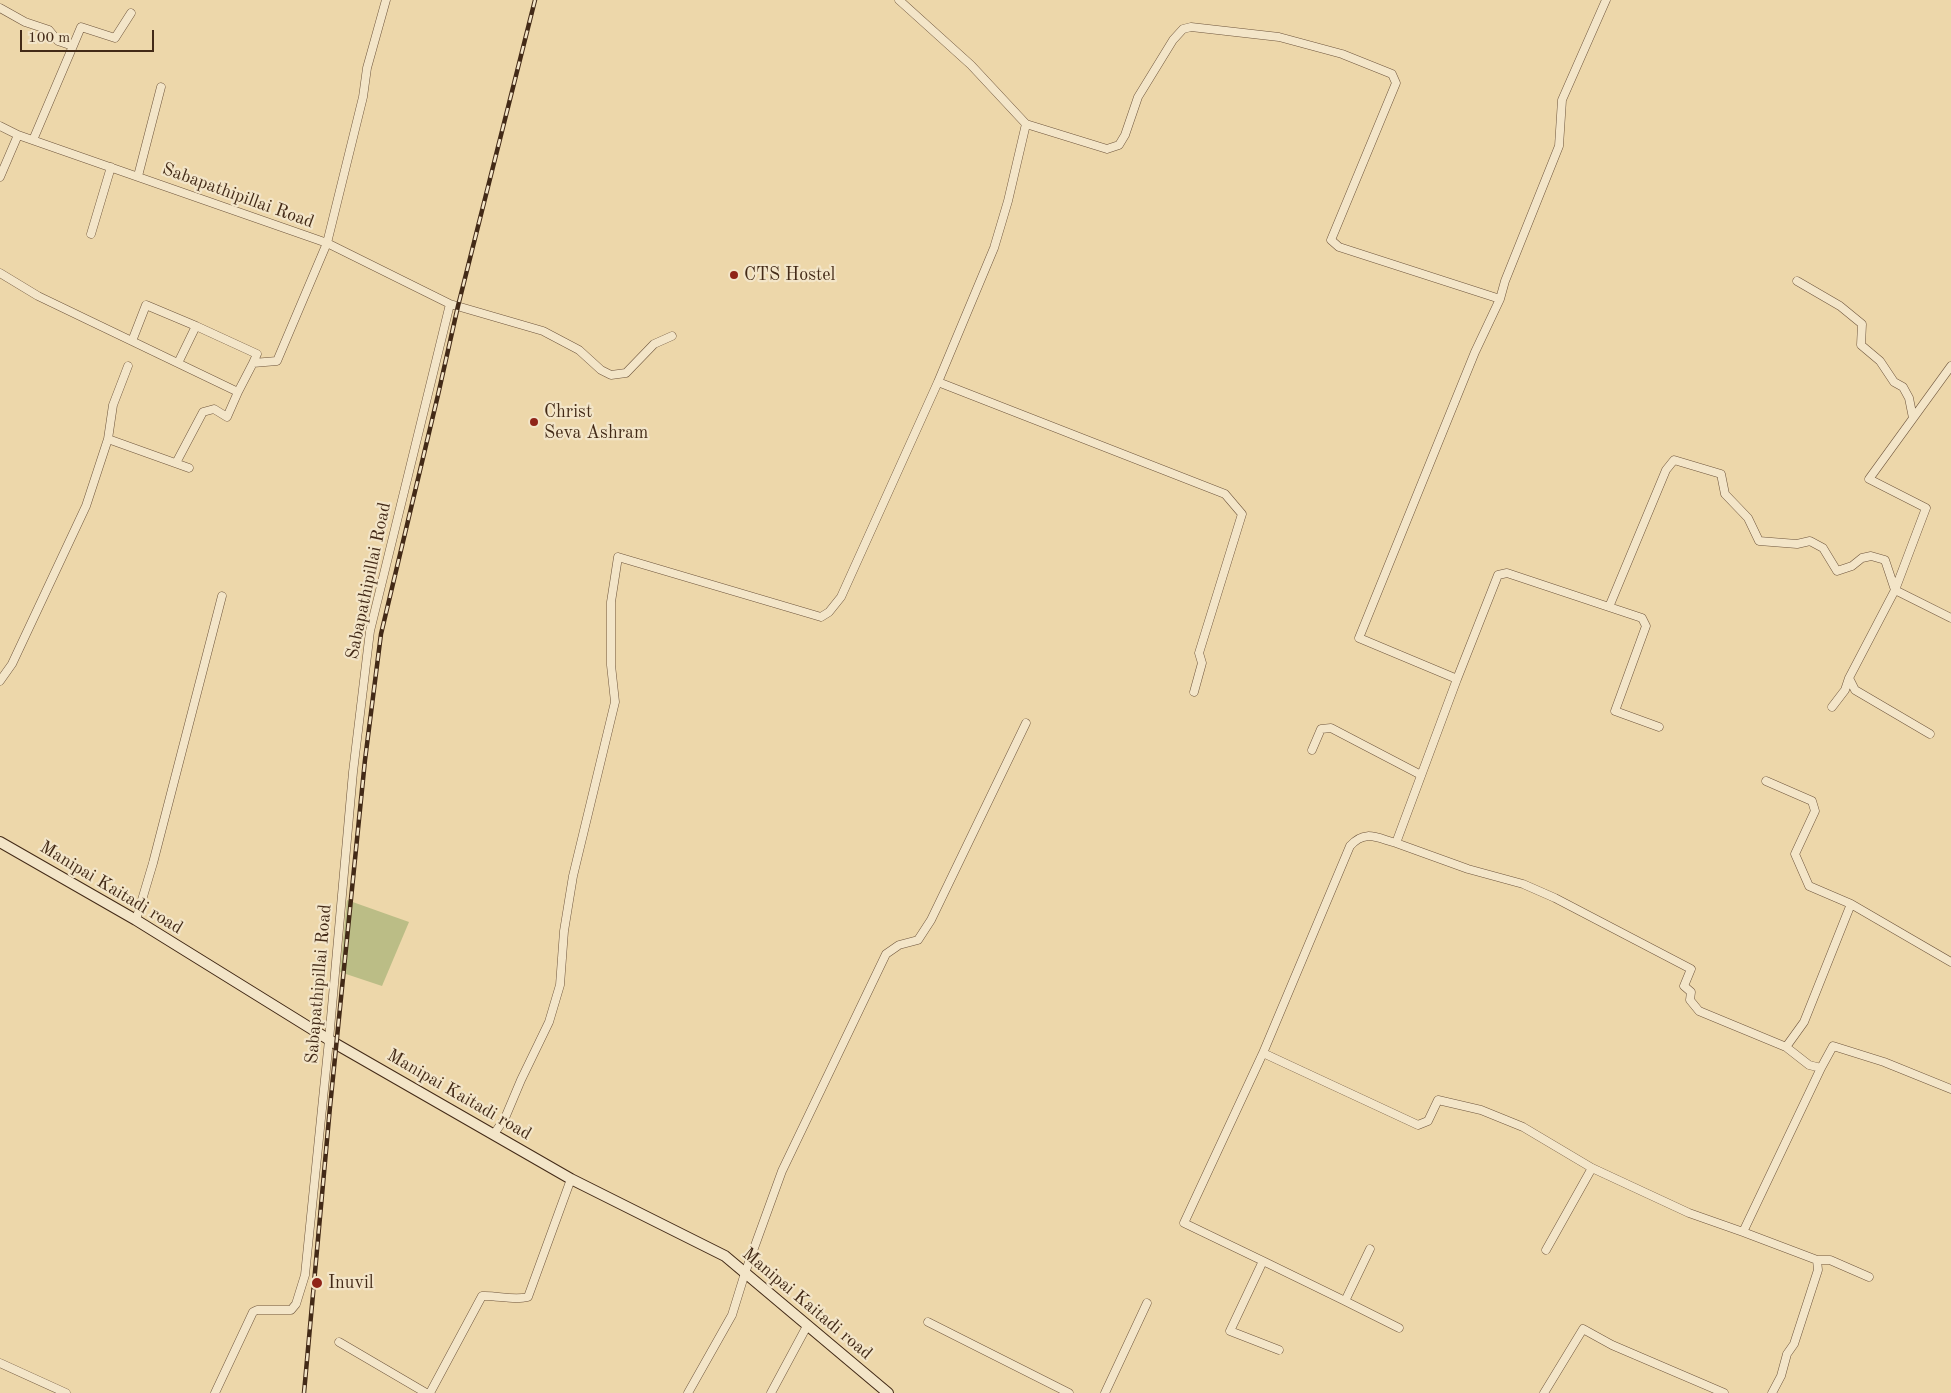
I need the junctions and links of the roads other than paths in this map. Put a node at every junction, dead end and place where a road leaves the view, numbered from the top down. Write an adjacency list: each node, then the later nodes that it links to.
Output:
1 (386, 0): 16 (street)
2 (899, 0): 8 (street)
3 (1606, 0): 19 (street)
4 (0, 8): 6 (street)
5 (131, 13): 6 (street)
6 (73, 46): 11 (street)
7 (161, 87): 13 (street)
8 (1026, 124): 19 (street); 28 (street)
9 (0, 126): 10 (street, Sabapathipillai Road)
10 (18, 135): 11 (street, Sabapathipillai Road); 14 (street)
11 (33, 140): 12 (street, Sabapathipillai Road)
12 (111, 167): 13 (street, Sabapathipillai Road); 15 (street)
13 (138, 176): 16 (street, Sabapathipillai Road)
14 (0, 177)
15 (91, 234)
16 (327, 243): 20 (street, Sabapathipillai Road); 25 (street)
17 (0, 273): 23 (street)
18 (1797, 281): 30 (street)
19 (1500, 299): 39 (street)
20 (450, 304): 22 (street); 54 (street, Sabapathipillai Road)
21 (196, 326): 23 (street); 24 (street); 25 (street)
22 (672, 336)
23 (132, 341): 24 (street)
24 (178, 363): 29 (street)
25 (253, 363): 29 (street)
26 (128, 366): 31 (street)
27 (1951, 366): 30 (street)
28 (938, 382): 41 (street); 59 (street)
29 (238, 392): 32 (street)
30 (1913, 418): 34 (street)
31 (108, 439): 32 (street); 40 (street)
32 (176, 464): 33 (street)
33 (189, 468)
34 (1895, 590): 36 (street); 37 (street); 38 (street)
35 (222, 596): 52 (street)
36 (1609, 607): 39 (street); 44 (street)
37 (1951, 618)
38 (1849, 678): 42 (street); 45 (street)
39 (1457, 679): 47 (street)
40 (0, 681)
41 (1194, 692)
42 (1832, 707)
43 (1026, 723): 67 (street)
44 (1658, 727)
45 (1930, 734)
46 (1312, 750): 47 (street)
47 (1421, 775): 50 (street)
48 (1766, 780): 51 (street)
49 (0, 842): 52 (main road, Manipai Kaitadi road)
50 (1396, 843): 55 (street); 56 (street)
51 (1851, 904): 53 (street); 55 (street)
52 (136, 920): 54 (main road, Manipai Kaitadi road)
53 (1951, 962)
54 (329, 1040): 59 (main road, Manipai Kaitadi road); 78 (street, Sabapathipillai Road)
55 (1786, 1048): 57 (street)
56 (1263, 1053): 60 (street); 66 (street)
57 (1821, 1068): 58 (street); 62 (street)
58 (1951, 1089)
59 (494, 1134): 61 (main road, Manipai Kaitadi road)
60 (1592, 1168): 62 (street); 64 (street)
61 (571, 1178): 67 (main road, Manipai Kaitadi road); 80 (street)
62 (1743, 1232): 65 (street)
63 (1370, 1249): 69 (street)
64 (1546, 1250)
65 (1816, 1260): 68 (street); 88 (street)
66 (1263, 1261): 69 (street); 75 (street)
67 (745, 1273): 72 (main road, Manipai Kaitadi road); 81 (street)
68 (1869, 1277)
69 (1345, 1301): 73 (street)
70 (1147, 1303): 85 (street)
71 (928, 1322): 84 (street)
72 (808, 1326): 82 (street); 83 (main road, Manipai Kaitadi road)
73 (1399, 1328)
74 (339, 1342): 79 (street)
75 (1279, 1350)
76 (0, 1363): 77 (street)
77 (66, 1393)
78 (216, 1393)
79 (426, 1393)
80 (430, 1393)
81 (688, 1393)
82 (771, 1393)
83 (888, 1393)
84 (1068, 1393)
85 (1105, 1393)
86 (1544, 1393): 87 (street)
87 (1724, 1393)
88 (1772, 1393)

